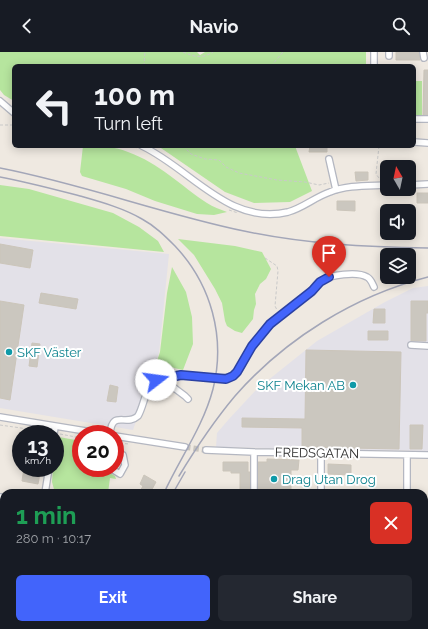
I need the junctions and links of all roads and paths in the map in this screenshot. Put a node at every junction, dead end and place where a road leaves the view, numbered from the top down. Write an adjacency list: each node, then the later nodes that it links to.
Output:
1 (145, 52): 6 (path)
2 (183, 52): 3 (path)
3 (213, 52)
4 (283, 52): 7 (path)
5 (374, 52): 8 (street)
6 (144, 64)
7 (273, 64)
8 (374, 64)
9 (0, 101): 10 (street)
10 (12, 112)
11 (416, 119): 12 (street)
12 (428, 119)
13 (0, 125): 14 (path)
14 (12, 125)
15 (416, 142): 16 (street)
16 (428, 143)
17 (141, 148): 25 (street)
18 (185, 148): 21 (path)
19 (379, 148): 23 (path)
20 (328, 159): 21 (street)
21 (334, 182): 25 (street)
22 (428, 184): 24 (street)
23 (379, 186): 25 (street)
24 (416, 186)
25 (336, 190)
26 (227, 209): 27 (path)
27 (240, 214)
28 (264, 258): 30 (path)
29 (374, 287): 30 (street)
30 (280, 316): 33 (street)
31 (411, 345): 32 (street)
32 (428, 346)
33 (161, 378): 34 (street); 38 (street)
34 (188, 399)
35 (0, 417): 37 (street)
36 (0, 424): 39 (path)
37 (49, 425)
38 (111, 425)
39 (12, 426)
40 (124, 437): 41 (street)
41 (185, 447)
42 (206, 450): 43 (street, FREDSGATAN)
43 (254, 452): 44 (street, FREDSGATAN); 51 (street)
44 (321, 453): 46 (street, FREDSGATAN); 52 (street)
45 (124, 455): 48 (street)
46 (408, 455): 47 (street, FREDSGATAN); 53 (street)
47 (428, 455)
48 (124, 467)
49 (48, 477): 50 (street)
50 (46, 489)
51 (254, 489)
52 (321, 489)
53 (407, 489)

